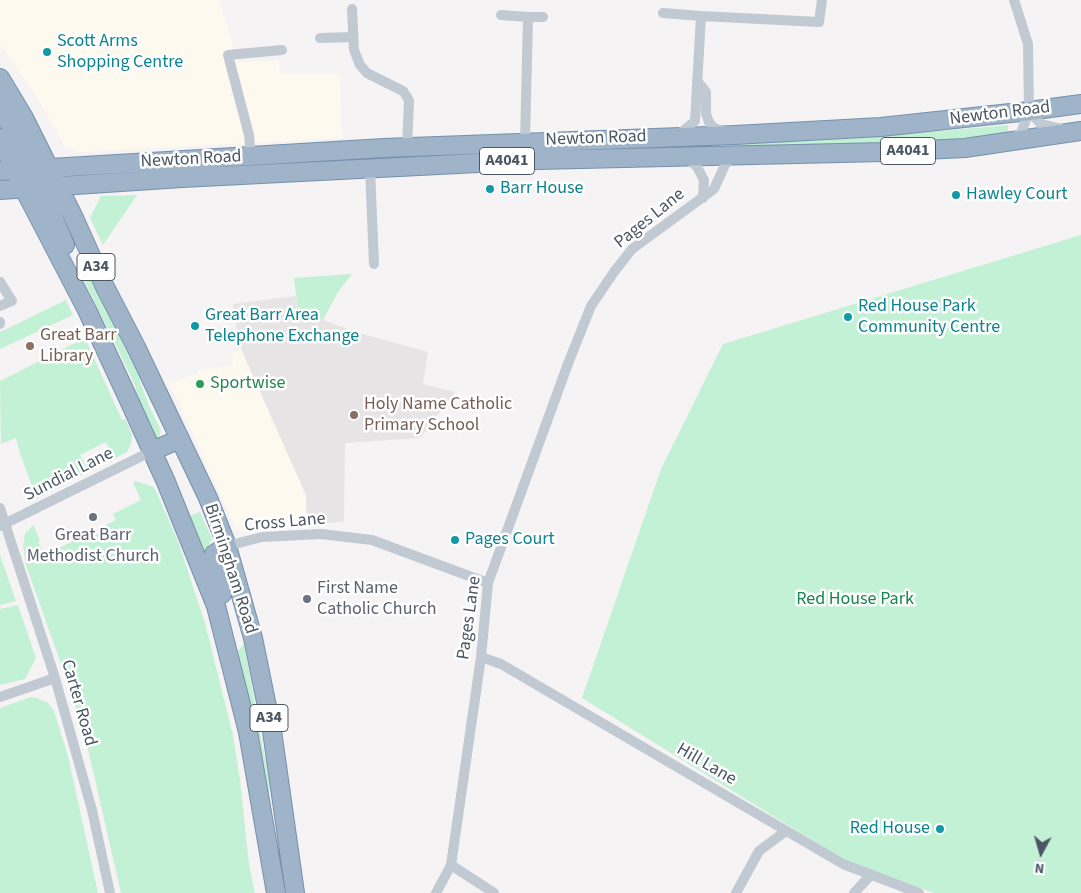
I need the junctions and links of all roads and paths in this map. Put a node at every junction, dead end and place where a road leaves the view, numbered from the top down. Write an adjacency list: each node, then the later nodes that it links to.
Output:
1 (822, 0): 6 (street)
2 (1014, 0): 16 (street)
3 (352, 9): 9 (street)
4 (662, 13): 6 (street)
5 (501, 15): 7 (street)
6 (701, 16): 13 (street)
7 (528, 17): 8 (street); 21 (street)
8 (543, 17)
9 (352, 37): 10 (street); 23 (street)
10 (320, 38)
11 (282, 50): 25 (street)
12 (0, 78): 28 (highway, A34)
13 (698, 81): 18 (street); 19 (street)
14 (0, 104): 29 (highway, A34)
15 (1081, 104): 16 (highway, Newton Road / A4041)
16 (1029, 111): 17 (street); 18 (highway, Newton Road / A4041); 22 (street)
17 (1081, 131): 22 (highway, Newton Road / A4041)
18 (735, 135): 19 (highway, Newton Road / A4041)
19 (677, 136): 21 (highway, Newton Road / A4041)
20 (0, 138): 29 (highway, A34)
21 (525, 142): 23 (highway, Newton Road / A4041)
22 (1007, 142): 24 (highway, Newton Road / A4041)
23 (407, 147): 25 (highway, Newton Road / A4041)
24 (733, 156): 26 (highway, Newton Road / A4041); 33 (street, Pages Lane)
25 (251, 157): 28 (highway, Newton Road / A4041)
26 (687, 157): 27 (highway, Newton Road / A4041); 33 (street, Pages Lane)
27 (370, 169): 30 (highway, Newton Road / A4041); 34 (street)
28 (50, 170): 29 (highway, A4041); 30 (highway, A34)
29 (16, 171): 31 (highway, A34)
30 (52, 187): 31 (highway, A4041); 37 (highway, Birmingham Road / A34); 38 (highway, Birmingham Road / A34)
31 (24, 189): 32 (highway, A4041); 37 (highway, Birmingham Road / A34)
32 (0, 190)
33 (703, 198): 43 (street, Pages Lane)
34 (374, 264)
35 (0, 282): 36 (street)
36 (0, 306)
37 (87, 310): 39 (highway, Birmingham Road / A34)
38 (180, 439): 39 (highway); 42 (highway, Birmingham Road / A34)
39 (152, 451): 41 (street, Sundial Lane); 44 (highway, Birmingham Road / A34)
40 (0, 508): 41 (street, Carter Road)
41 (2, 526): 46 (street, Carter Road)
42 (227, 546): 43 (street, Cross Lane); 44 (highway); 53 (highway, Birmingham Road / A34)
43 (488, 583): 45 (street, Pages Lane)
44 (230, 656): 52 (highway, Birmingham Road / A34)
45 (481, 657): 48 (street, Hill Lane); 49 (street, Pages Lane)
46 (56, 678): 47 (street); 51 (street, Carter Road)
47 (0, 697)
48 (786, 831): 50 (street, Hill Lane); 56 (street)
49 (451, 865): 54 (street, Pages Lane); 55 (street)
50 (871, 875): 57 (street); 58 (street, Hill Lane)
51 (110, 893)
52 (276, 893)
53 (295, 893)
54 (436, 893)
55 (494, 893)
56 (736, 893)
57 (854, 893)
58 (919, 893)

